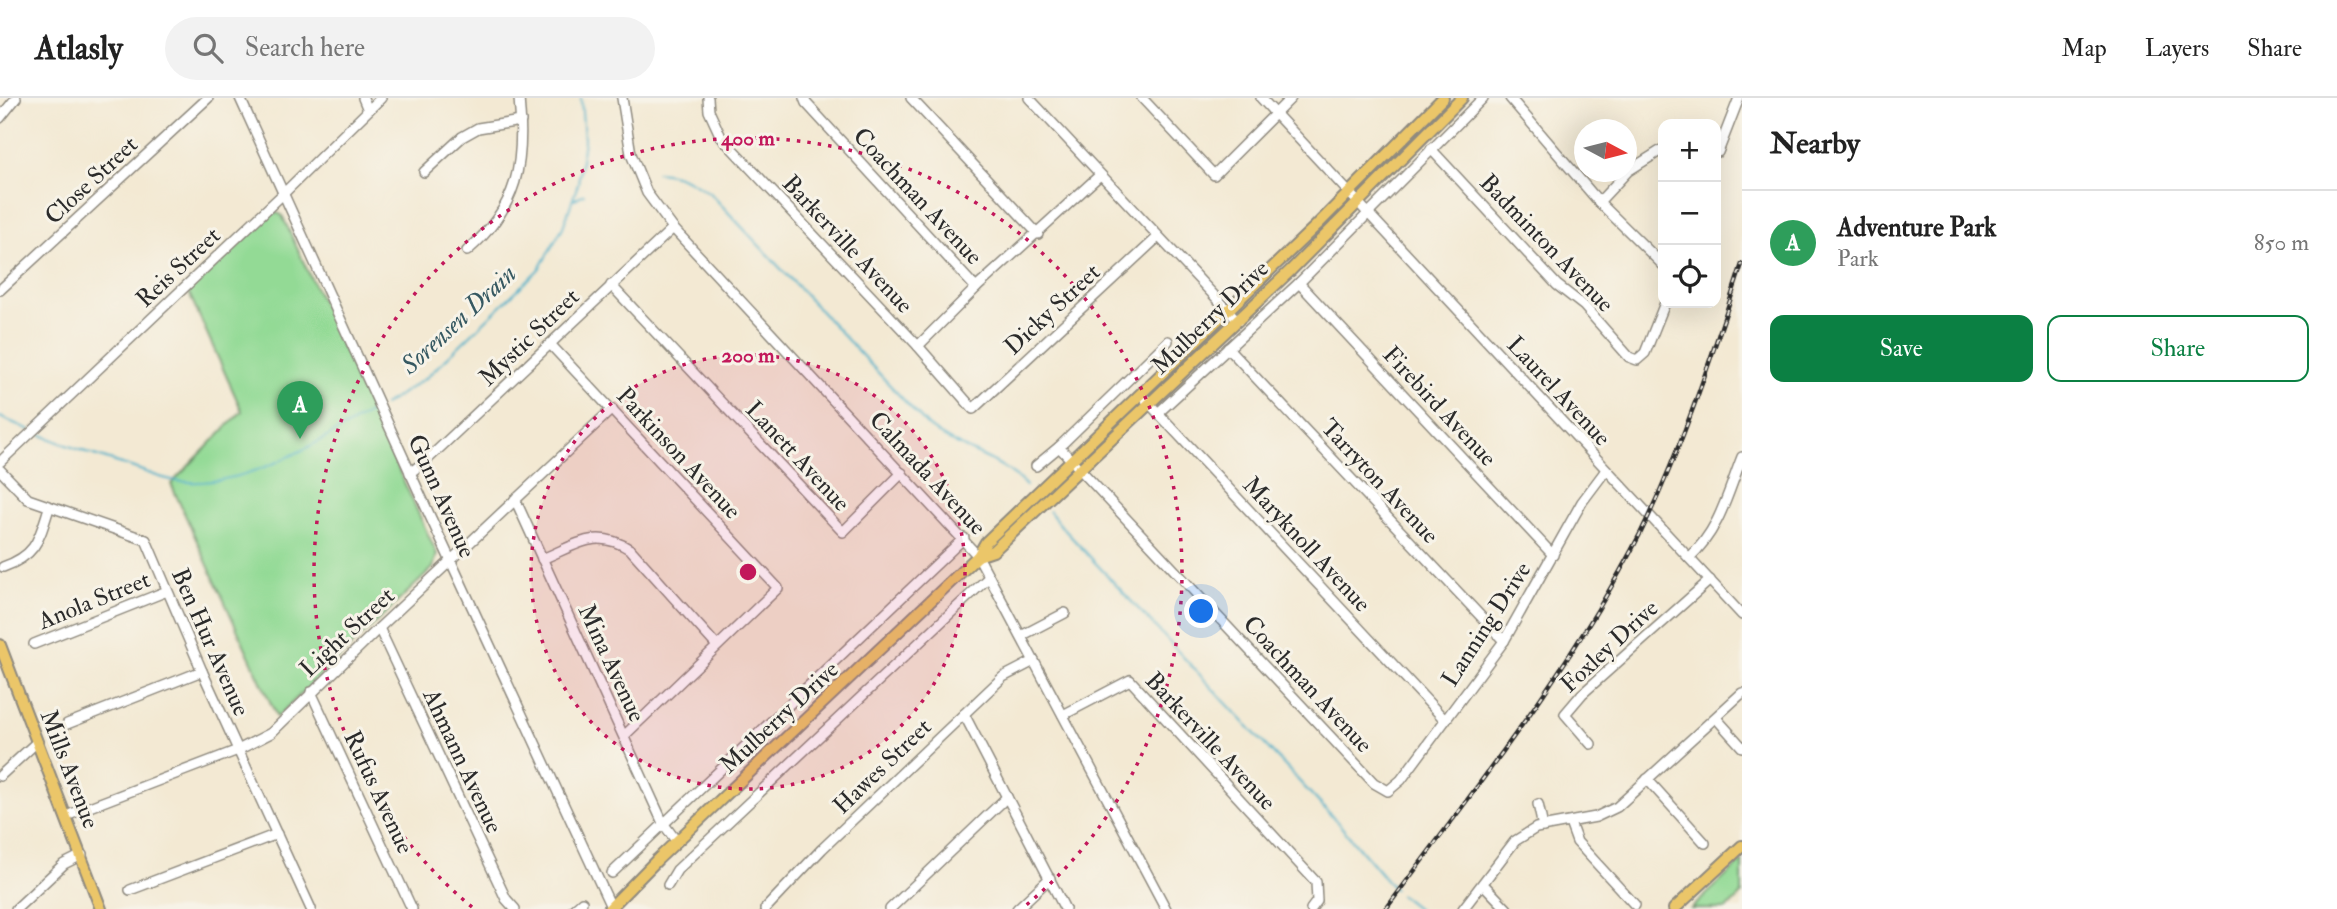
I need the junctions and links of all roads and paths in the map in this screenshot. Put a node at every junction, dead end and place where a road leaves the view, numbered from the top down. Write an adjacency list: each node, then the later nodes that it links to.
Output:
1 (16, 98): 22 (street)
2 (208, 98): 42 (street, Close Street)
3 (240, 98): 30 (street, Gunn Avenue)
4 (363, 98): 20 (street)
5 (381, 98): 20 (street, Reis Street)
6 (519, 98): 23 (street)
7 (622, 98): 34 (street, Calmada Avenue)
8 (708, 98): 48 (street, Barkerville Avenue)
9 (804, 98): 41 (street, Coachman Avenue)
10 (911, 98): 35 (street)
11 (1029, 98): 28 (street)
12 (1142, 98): 21 (street)
13 (1261, 98): 21 (street, Laurel Avenue)
14 (1291, 98): 21 (street)
15 (1443, 98): 29 (main road, Mulberry Drive)
16 (1462, 98): 32 (main road, Mulberry Drive)
17 (1483, 98): 25 (street)
18 (1510, 98): 31 (street)
19 (1739, 98): 24 (street)
20 (368, 110): 30 (street, Reis Street)
21 (1275, 113): 29 (street, Laurel Avenue)
22 (0, 118)
23 (521, 121): 27 (street); 37 (street)
24 (1721, 142)
25 (1431, 149): 33 (street); 43 (street, Badminton Avenue)
26 (1658, 152): 31 (street)
27 (424, 172)
28 (1100, 175): 35 (street); 36 (street)
29 (1349, 192): 32 (street, Laurel Avenue); 44 (main road, Mulberry Drive)
30 (284, 193): 57 (street, Reis Street); 62 (street, Gunn Avenue)
31 (1600, 201): 38 (street)
32 (1358, 202): 33 (street, Laurel Avenue); 45 (main road, Mulberry Drive)
33 (1368, 213): 39 (street); 61 (street, Laurel Avenue)
34 (673, 228): 40 (street, Mystic Street); 63 (street, Calmada Avenue)
35 (1038, 234): 41 (street)
36 (1158, 237): 44 (street); 53 (street, Dicky Street)
37 (467, 251)
38 (1658, 260)
39 (1298, 283): 49 (street); 67 (street, Firebird Avenue)
40 (611, 285): 47 (street, Mystic Street); 63 (street, Lanett Avenue)
41 (976, 288): 48 (street)
42 (0, 290)
43 (1663, 308)
44 (1228, 309): 45 (street); 50 (main road, Mulberry Drive)
45 (1238, 321): 51 (main road, Mulberry Drive)
46 (1168, 341): 55 (street)
47 (550, 344): 52 (street, Parkinson Avenue); 62 (street, Mystic Street)
48 (918, 346): 53 (street, Barkerville Avenue)
49 (1228, 348): 54 (street); 80 (street, Tarryton Avenue)
50 (1141, 394): 51 (street, Maryknoll Avenue); 58 (main road, Mulberry Drive)
51 (1150, 404): 54 (street, Maryknoll Avenue); 58 (main road, Mulberry Drive)
52 (612, 409): 64 (street, Light Street); 83 (street, Parkinson Avenue)
53 (973, 410)
54 (1158, 413): 91 (street, Maryknoll Avenue)
55 (1059, 447): 58 (street, Coachman Avenue); 59 (street)
56 (1742, 457): 69 (street)
57 (0, 463)
58 (1077, 463): 68 (main road, Mulberry Drive); 100 (street, Coachman Avenue)
59 (1036, 466)
60 (0, 470): 65 (street, Ben Hur Avenue)
61 (1606, 470): 67 (street, Lanning Drive); 69 (street, Laurel Avenue)
62 (410, 473): 71 (street, Gunn Avenue)
63 (902, 473): 66 (street, Calmada Avenue)
64 (515, 499): 70 (street, Mina Avenue); 71 (street, Light Street)
65 (49, 508): 72 (street); 75 (street, Ben Hur Avenue)
66 (964, 538): 68 (street, Calmada Avenue); 104 (street, Mulberry Drive)
67 (1553, 555): 80 (street, Lanning Drive)
68 (978, 556): 73 (street, Calmada Avenue); 108 (main road, Mulberry Drive)
69 (1689, 558): 74 (street, Laurel Avenue)
70 (542, 559): 83 (street); 93 (street, Mina Avenue)
71 (451, 561): 78 (street, Light Street); 119 (street, Gunn Avenue)
72 (3, 567)
73 (989, 577): 79 (street, Calmada Avenue); 115 (street)
74 (1710, 580): 77 (street, Laurel Avenue); 95 (street, Foxley Drive)
75 (167, 591): 81 (street, Anola Street); 85 (street, Ben Hur Avenue)
76 (1065, 613): 79 (street)
77 (1742, 615)
78 (379, 628): 86 (street, Light Street); 124 (street, Ahmann Avenue)
79 (1021, 636): 84 (street, Calmada Avenue)
80 (1504, 641): 91 (street, Lanning Drive)
81 (34, 644)
82 (0, 645): 94 (main road, Mills Avenue)
83 (717, 646): 93 (street)
84 (1034, 661): 88 (street, Hawes Street); 89 (street, Calmada Avenue)
85 (202, 671): 92 (street); 97 (street, Ben Hur Avenue)
86 (311, 692): 97 (street, Light Street); 123 (street, Rufus Avenue)
87 (1742, 693): 90 (street)
88 (964, 714): 101 (street); 126 (street, Hawes Street)
89 (1063, 715): 130 (street, Calmada Avenue); 131 (street, Barkerville Avenue)
90 (1716, 718): 96 (street); 99 (street)
91 (1445, 720): 100 (street, Lanning Drive)
92 (66, 724)
93 (625, 735): 104 (street, Mina Avenue)
94 (37, 742): 98 (street); 103 (main road, Mills Avenue)
95 (1591, 744)
96 (1742, 747)
97 (238, 750): 103 (street, Light Street); 107 (street, Ben Hur Avenue)
98 (0, 776)
99 (1647, 779): 105 (street); 109 (street)
100 (1388, 791)
101 (1007, 797): 113 (street); 127 (street)
102 (1538, 803): 106 (street)
103 (66, 816): 111 (main road, Mills Avenue)
104 (663, 823): 108 (street, Mina Avenue); 112 (street, Mulberry Drive)
105 (1570, 824): 106 (street); 118 (street)
106 (1543, 827): 114 (street)
107 (276, 834): 116 (street); 122 (street, Ben Hur Avenue)
108 (677, 842): 119 (main road, Mulberry Drive)
109 (1705, 843)
110 (1742, 846): 134 (main road)
111 (82, 855): 120 (street); 121 (main road, Mills Avenue)
112 (612, 873)
113 (1050, 878): 128 (street); 129 (street)
114 (1483, 884): 132 (street); 133 (street)
115 (668, 885)
116 (130, 890)
117 (582, 902): 125 (street)
118 (1635, 905)
119 (611, 908)
120 (16, 909)
121 (101, 909)
122 (311, 909)
123 (412, 909)
124 (515, 909)
125 (574, 909)
126 (765, 909)
127 (890, 909)
128 (1017, 909)
129 (1065, 909)
130 (1166, 909)
131 (1311, 909)
132 (1463, 909)
133 (1507, 909)
134 (1674, 909)

